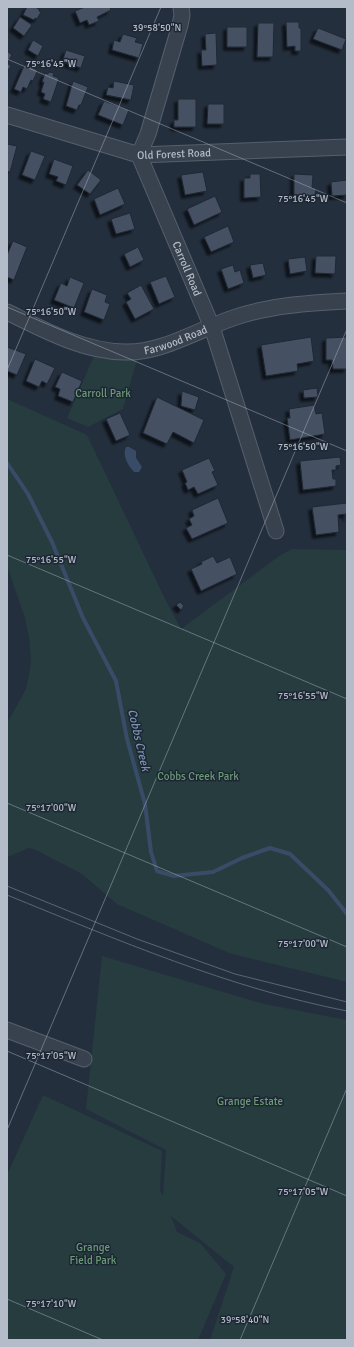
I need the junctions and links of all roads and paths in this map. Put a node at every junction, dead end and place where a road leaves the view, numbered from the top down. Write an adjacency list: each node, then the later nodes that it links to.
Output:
1 (181, 7): 4 (street)
2 (7, 115): 4 (street, Old Forest Road)
3 (347, 147): 4 (street, Old Forest Road)
4 (139, 155): 7 (street, Carroll Road)
5 (347, 301): 7 (street, Farwood Road)
6 (7, 312): 7 (street, Farwood Road)
7 (212, 327): 8 (street, Carroll Road)
8 (276, 531)
9 (7, 1030): 10 (street)
10 (84, 1059)

